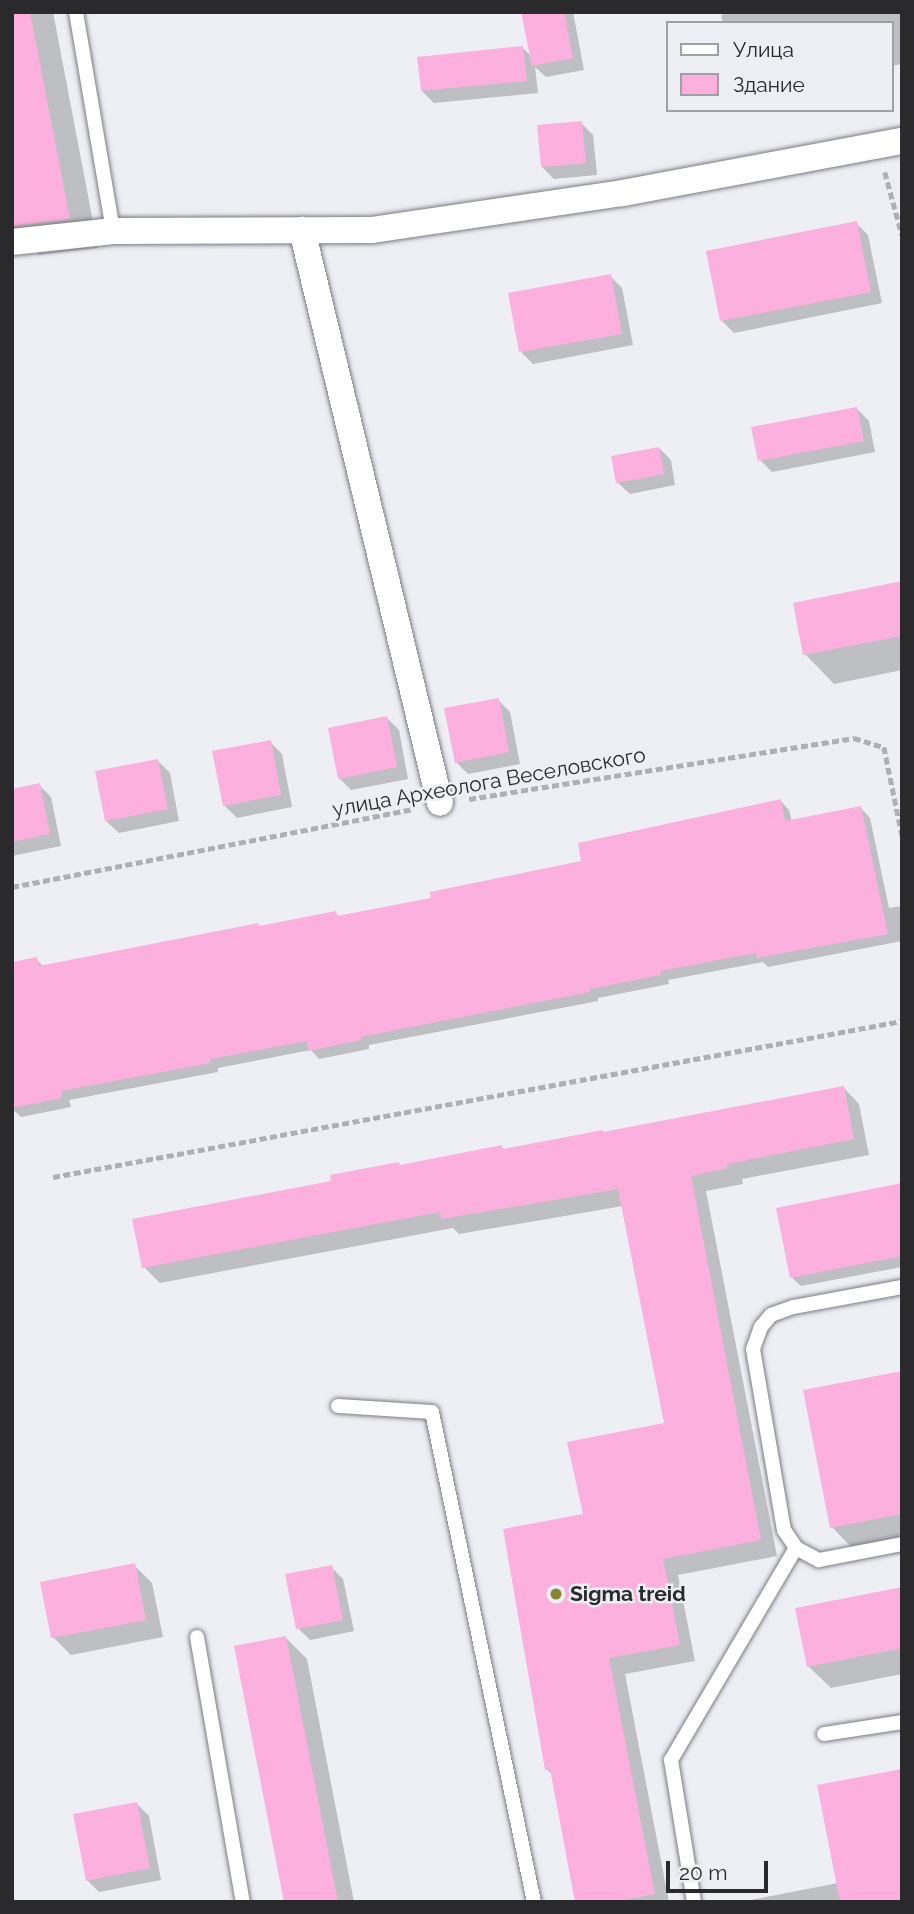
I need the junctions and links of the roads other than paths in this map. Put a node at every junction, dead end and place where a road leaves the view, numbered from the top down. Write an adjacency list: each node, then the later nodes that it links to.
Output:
1 (76, 12): 4 (lane)
2 (890, 143): 3 (street)
3 (302, 230): 4 (street); 6 (street)
4 (113, 232): 5 (street)
5 (12, 242)
6 (440, 803)
7 (902, 1287): 10 (lane)
8 (338, 1406): 15 (lane)
9 (902, 1544): 10 (lane)
10 (796, 1548): 16 (lane)
11 (197, 1637): 14 (lane)
12 (902, 1722): 13 (lane)
13 (824, 1734)
14 (243, 1902)
15 (534, 1902)
16 (694, 1902)

